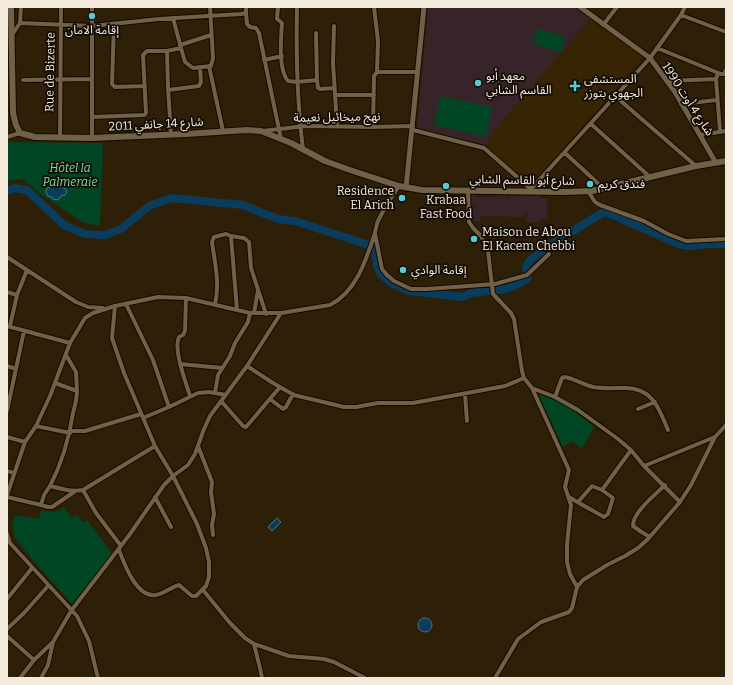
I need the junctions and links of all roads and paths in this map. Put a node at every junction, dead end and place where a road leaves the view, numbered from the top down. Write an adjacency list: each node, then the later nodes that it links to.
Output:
1 (11, 7): 26 (main road)
2 (21, 7): 18 (street)
3 (60, 7): 21 (street, Rue de Bizerte)
4 (92, 7): 22 (street)
5 (210, 7): 16 (street)
6 (246, 7): 14 (street)
7 (278, 7): 31 (street)
8 (297, 7): 46 (street)
9 (374, 7): 37 (street)
10 (424, 7): 38 (street)
11 (617, 7): 20 (street)
12 (685, 7): 15 (street)
13 (582, 8): 20 (street, شارع 4 أوت 1990)
14 (246, 13): 16 (street); 33 (street)
15 (681, 15): 24 (street); 29 (street)
16 (211, 17): 17 (street); 27 (street)
17 (173, 18): 19 (street); 28 (street)
18 (20, 23): 21 (street); 26 (street)
19 (114, 24): 22 (street); 47 (street)
20 (603, 25): 32 (street, شارع 4 أوت 1990)
21 (61, 26): 22 (street); 43 (street, Rue de Bizerte)
22 (92, 26): 40 (street)
23 (334, 26): 48 (street)
24 (726, 32)
25 (316, 33): 44 (street)
26 (12, 35): 66 (main road)
27 (211, 35): 28 (street); 34 (street)
28 (181, 47): 30 (street); 35 (street)
29 (657, 48): 32 (street); 39 (street)
30 (167, 51): 47 (street); 49 (street)
31 (282, 56): 33 (street); 46 (street)
32 (650, 58): 45 (street, شارع 4 أوت 1990); 52 (street)
33 (264, 60): 61 (street)
34 (209, 66): 35 (street); 63 (street)
35 (200, 68): 49 (street)
36 (726, 70): 39 (street)
37 (377, 72): 38 (street); 50 (street)
38 (418, 72): 60 (street)
39 (718, 73): 41 (street)
40 (91, 79): 43 (street); 55 (street)
41 (716, 79): 45 (street); 53 (street)
42 (23, 80): 43 (street)
43 (60, 80): 70 (street, Rue de Bizerte)
44 (317, 80): 46 (street); 48 (street)
45 (667, 81): 54 (street, شارع 4 أوت 1990)
46 (298, 82): 58 (street)
47 (145, 86): 55 (street)
48 (334, 88): 51 (street)
49 (168, 90): 67 (street)
50 (374, 94): 51 (street); 59 (street)
51 (335, 95): 57 (street)
52 (615, 96): 56 (street); 77 (street)
53 (717, 100): 54 (street); 65 (street)
54 (681, 104): 68 (street, شارع 4 أوت 1990)
55 (92, 117): 71 (street)
56 (591, 124): 74 (street); 78 (street)
57 (337, 126): 58 (street, نهج ميخائيل نعيمة); 59 (street, نهج ميخائيل نعيمة)
58 (300, 127): 61 (street, نهج ميخائيل نعيمة); 73 (street)
59 (372, 127): 60 (street, نهج ميخائيل نعيمة)
60 (413, 128): 80 (street); 83 (street, نهج ميخائيل نعيمة)
61 (279, 129): 64 (street, نهج ميخائيل نعيمة); 72 (street)
62 (726, 130): 65 (street)
63 (223, 131): 64 (main road, شارع 14 جانفي 2011); 67 (main road, شارع 14 جانفي 2011)
64 (262, 131): 72 (main road, شارع 14 جانفي 2011)
65 (720, 131): 68 (street)
66 (20, 133): 69 (street); 70 (main road, شارع 14 جانفي 2011)
67 (171, 135): 71 (main road, شارع 14 جانفي 2011)
68 (700, 135): 76 (street, شارع 4 أوت 1990)
69 (7, 137)
70 (60, 138): 71 (main road, شارع 14 جانفي 2011)
71 (92, 138)
72 (281, 139): 73 (main road, شارع 14 جانفي 2011)
73 (303, 149): 79 (main road, شارع 14 جانفي 2011)
74 (564, 153): 81 (street); 83 (street)
75 (726, 161): 76 (main road, شارع أبو القاسم الشابي)
76 (716, 163): 77 (main road, شارع أبو القاسم الشابي)
77 (696, 166): 78 (main road, شارع أبو القاسم الشابي)
78 (651, 178): 81 (main road, شارع أبو القاسم الشابي)
79 (399, 186): 80 (main road, شارع 14 جانفي 2011); 85 (street)
80 (408, 188): 82 (main road, شارع أبو القاسم الشابي)
81 (603, 188): 84 (main road, شارع أبو القاسم الشابي)
82 (468, 190): 83 (main road, شارع أبو القاسم الشابي); 91 (street)
83 (532, 190): 84 (main road, شارع أبو القاسم الشابي)
84 (588, 191): 87 (street)
85 (375, 233): 91 (street); 102 (street)
86 (231, 236): 92 (street); 97 (street); 100 (street)
87 (726, 239)
88 (549, 254): 91 (street)
89 (7, 257): 90 (street)
90 (28, 270): 94 (street); 99 (street)
91 (491, 287): 113 (street)
92 (259, 290): 101 (street); 103 (street)
93 (7, 292): 94 (street)
94 (17, 295): 104 (street)
95 (186, 298): 96 (street); 97 (street); 108 (street)
96 (126, 304): 98 (street); 127 (street)
97 (215, 304): 100 (street)
98 (114, 306): 99 (street); 130 (street)
99 (107, 309): 106 (street)
100 (237, 310): 101 (street)
101 (252, 313): 103 (street); 111 (street)
102 (281, 313): 103 (street); 110 (street)
103 (266, 314)
104 (8, 326): 105 (street)
105 (24, 331): 106 (street); 112 (street)
106 (70, 343): 107 (street)
107 (66, 355): 114 (street); 117 (street)
108 (180, 364): 111 (street); 122 (street)
109 (7, 366): 112 (street)
110 (247, 366): 115 (street); 121 (street)
111 (222, 368): 118 (street)
112 (16, 369): 129 (street)
113 (524, 378): 116 (street); 120 (street)
114 (55, 383): 117 (street); 132 (street)
115 (280, 387): 119 (street); 124 (street)
116 (532, 388): 123 (street); 152 (street)
117 (77, 391): 135 (street)
118 (215, 393): 121 (street); 122 (street)
119 (293, 394): 120 (street); 124 (street)
120 (464, 394): 131 (street)
121 (226, 395): 125 (street)
122 (190, 396): 127 (street)
123 (555, 397): 126 (street); 141 (street)
124 (270, 399): 125 (street)
125 (221, 401): 140 (street)
126 (655, 402): 128 (street); 134 (street)
127 (169, 407): 130 (street)
128 (638, 409)
129 (7, 411)
130 (142, 416): 135 (street); 139 (street)
131 (467, 421)
132 (36, 426): 135 (street); 138 (street)
133 (726, 426): 137 (street)
134 (668, 430)
135 (70, 432): 147 (street)
136 (7, 437): 138 (street)
137 (714, 437): 142 (street); 155 (street)
138 (25, 442): 144 (street)
139 (154, 446): 145 (street); 148 (street)
140 (198, 446): 145 (street); 159 (street)
141 (631, 450): 142 (street); 149 (street)
142 (644, 466): 146 (street)
143 (7, 471): 144 (street)
144 (14, 473): 151 (street)
145 (172, 476): 153 (street); 166 (street)
146 (665, 485): 155 (street); 160 (street)
147 (50, 486): 150 (street); 156 (street)
148 (83, 490): 150 (street); 162 (street)
149 (602, 490): 154 (street); 154 (street)
150 (74, 492): 156 (street)
151 (7, 496): 156 (street)
152 (568, 496): 154 (street); 165 (street)
153 (155, 497): 157 (street); 162 (street)
154 (578, 502)
155 (680, 502): 160 (street)
156 (41, 505)
157 (172, 527)
158 (7, 533): 161 (street)
159 (213, 535)
160 (650, 537): 165 (street)
161 (8, 543): 163 (street)
162 (120, 548): 166 (street); 168 (street)
163 (32, 568): 164 (street); 167 (street)
164 (48, 586): 168 (street); 169 (street)
165 (577, 587): 179 (street)
166 (203, 590): 172 (street)
167 (7, 599)
168 (72, 611): 171 (street); 176 (street)
169 (7, 629)
170 (7, 636): 173 (street)
171 (53, 642): 173 (street); 175 (street)
172 (254, 644): 177 (street); 178 (street)
173 (34, 660): 174 (street)
174 (20, 678)
175 (42, 678)
176 (98, 678)
177 (262, 678)
178 (365, 678)
179 (495, 678)

